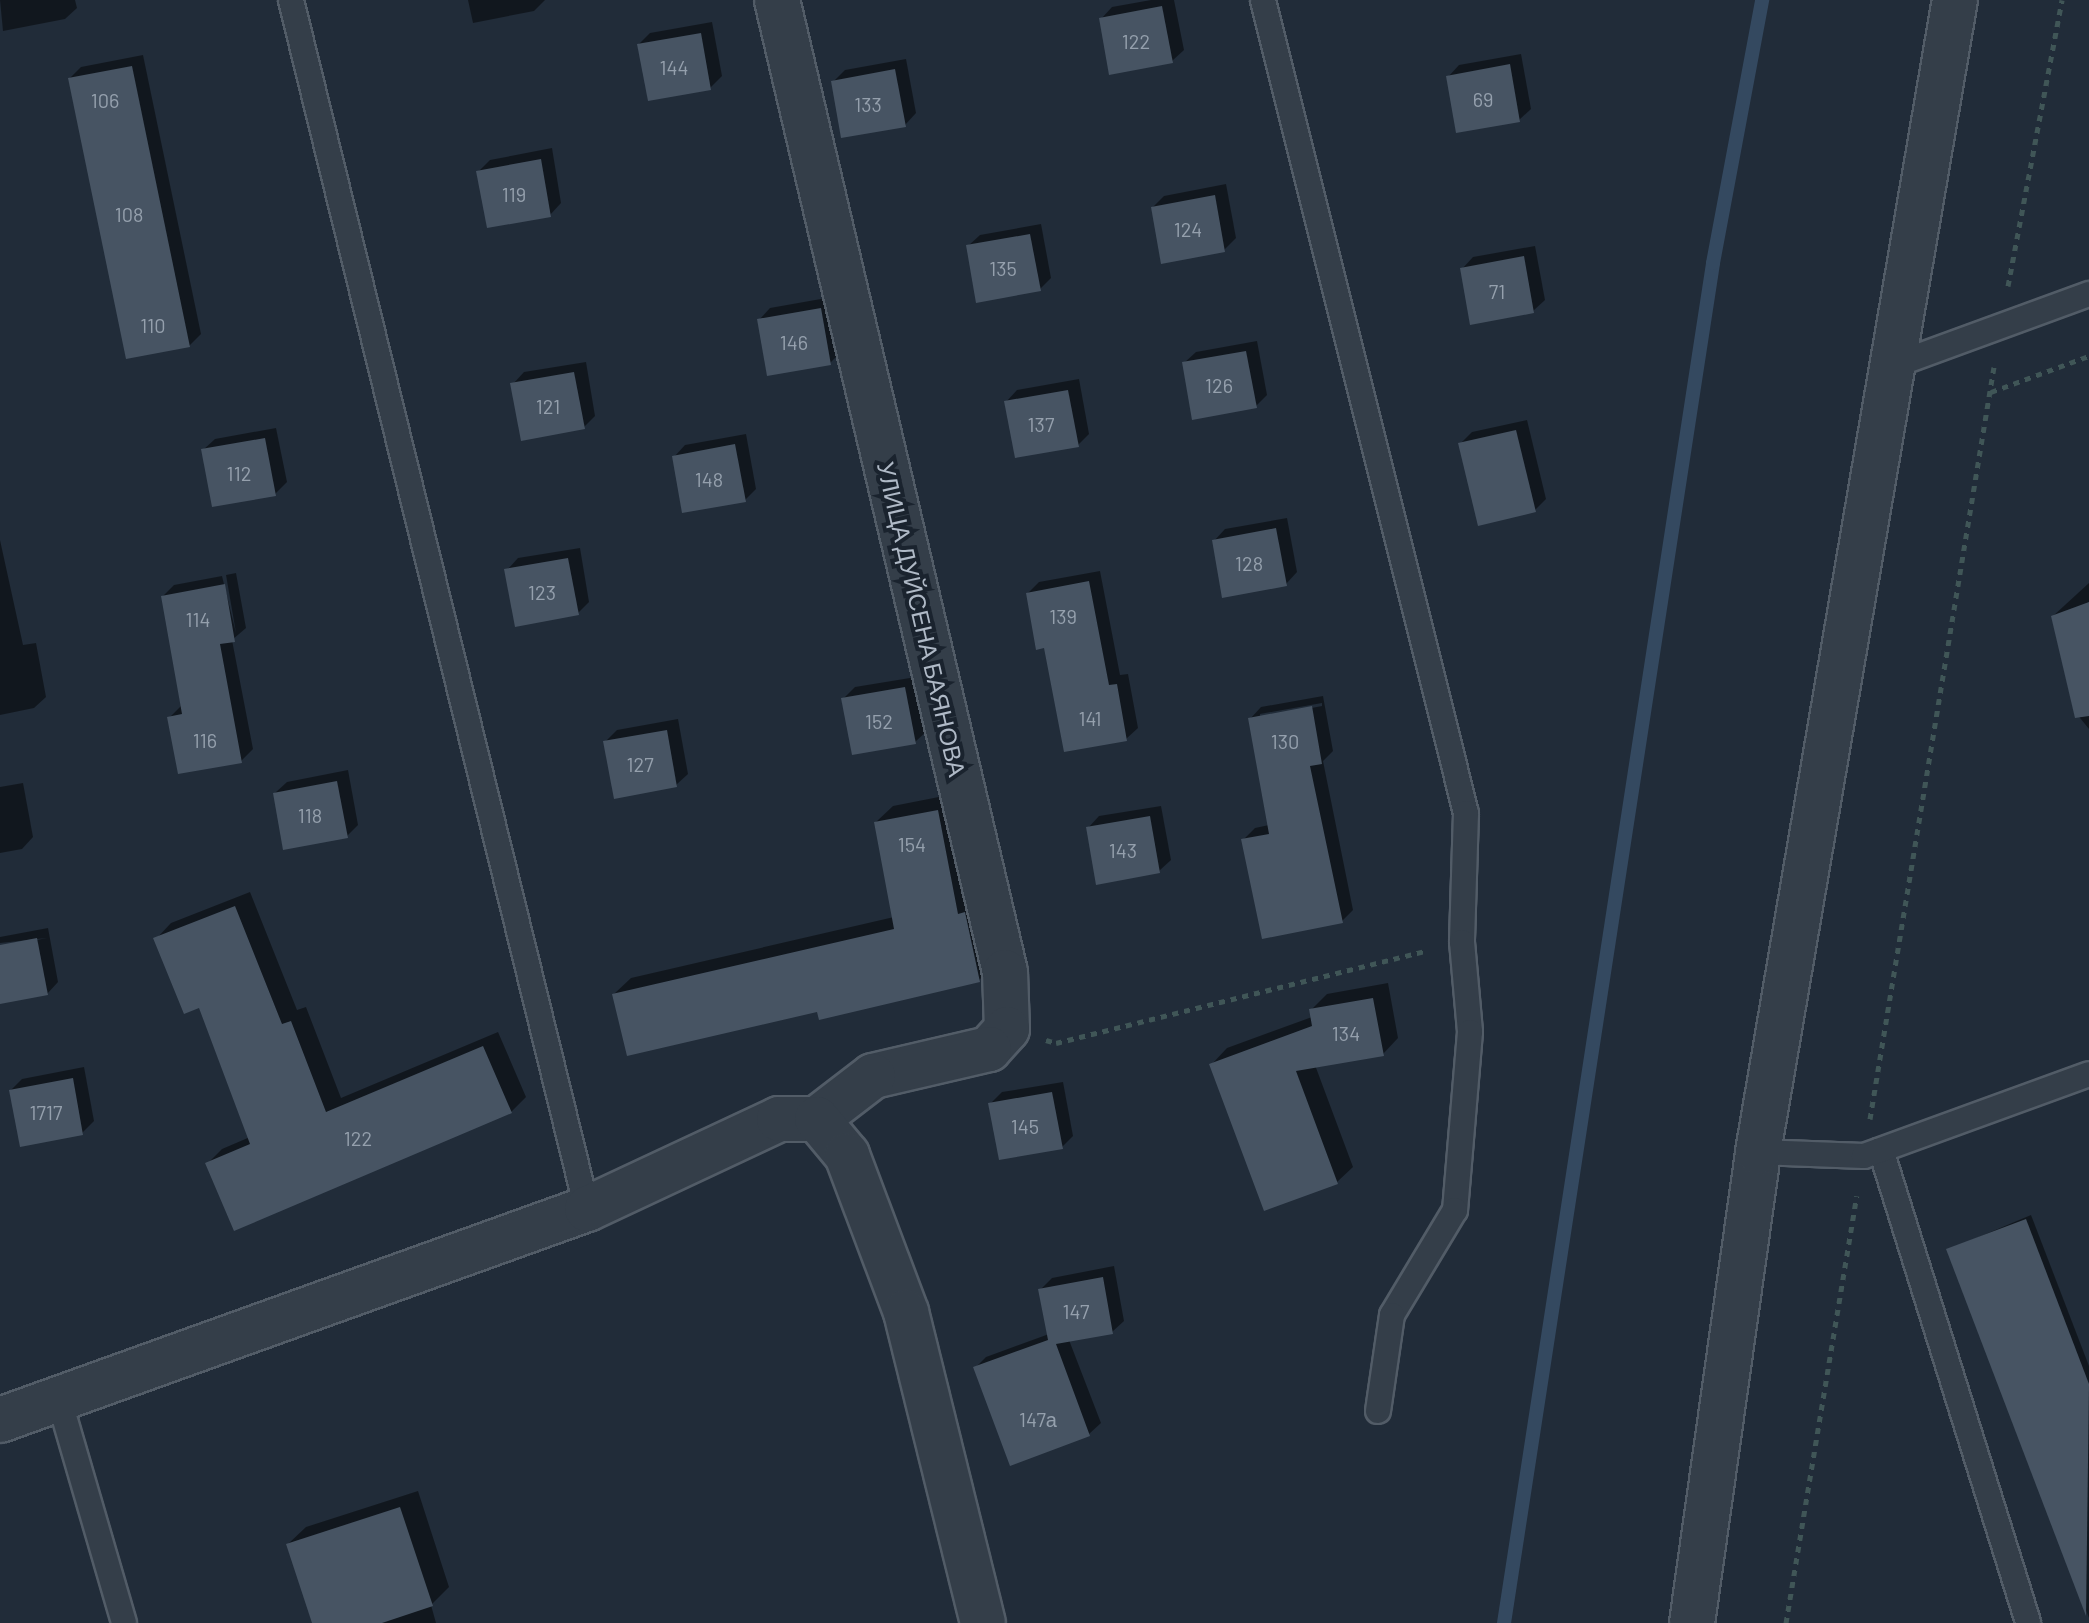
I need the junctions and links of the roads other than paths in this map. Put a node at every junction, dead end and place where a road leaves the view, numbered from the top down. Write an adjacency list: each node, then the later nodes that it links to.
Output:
1 (291, 0): 11 (lane)
2 (777, 0): 8 (street, УЛИЦА ДУЙСЕНА БАЯНОВА)
3 (1263, 0): 13 (lane)
4 (1955, 0): 6 (street)
5 (2089, 294): 6 (lane)
6 (1892, 366): 9 (street)
7 (2089, 1074): 10 (lane)
8 (817, 1119): 11 (street); 16 (street)
9 (1758, 1152): 10 (lane); 17 (street)
10 (1872, 1153): 18 (lane)
11 (587, 1209): 12 (street)
12 (59, 1399): 14 (street); 15 (lane)
13 (1378, 1411)
14 (0, 1420)
15 (124, 1623)
16 (983, 1623)
17 (1692, 1623)
18 (2028, 1623)

